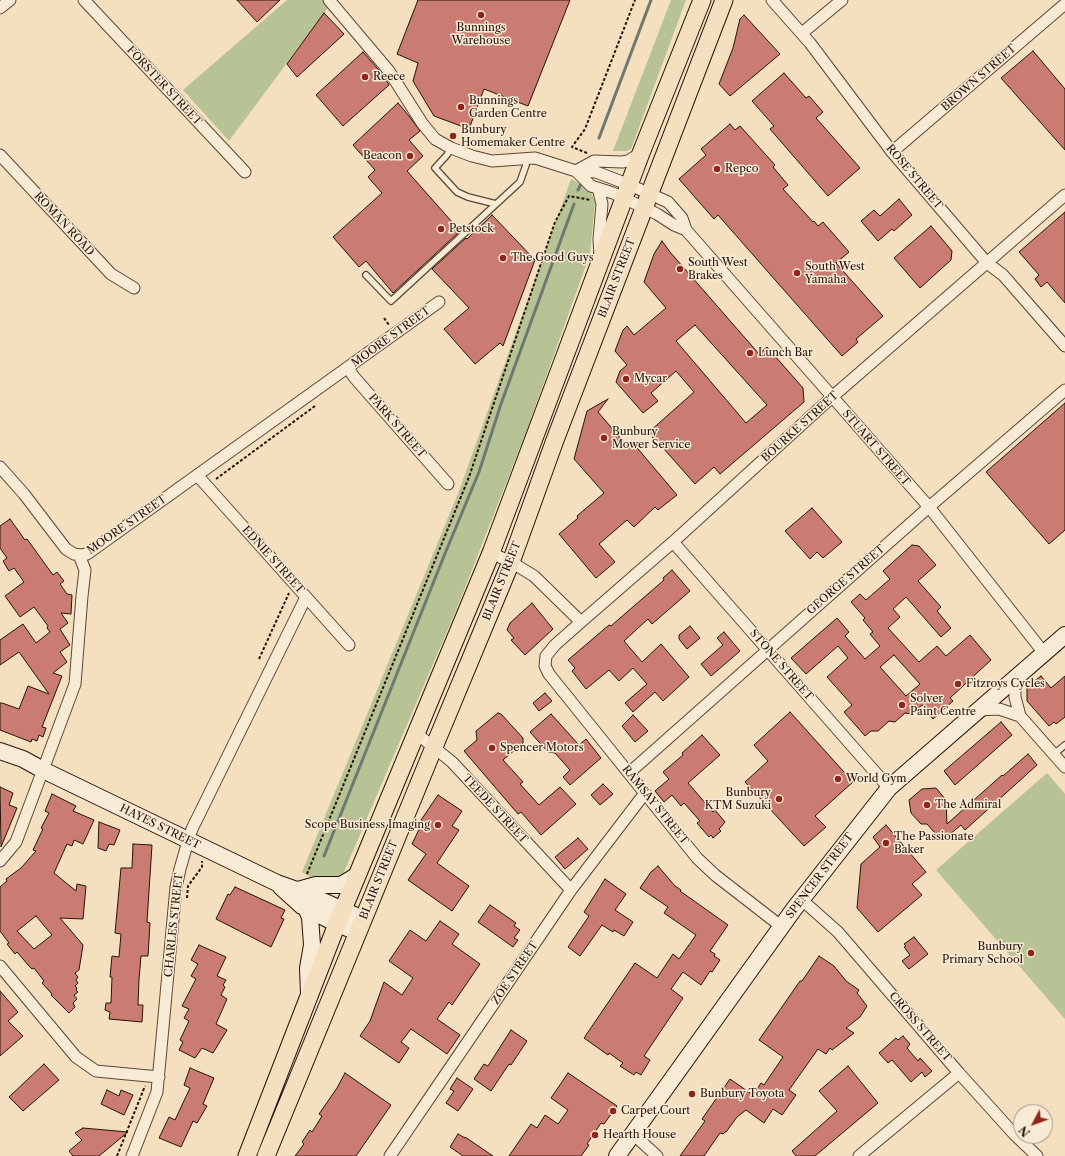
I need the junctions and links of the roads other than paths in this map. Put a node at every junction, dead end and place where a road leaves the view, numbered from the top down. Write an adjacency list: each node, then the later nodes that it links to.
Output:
1 (10, 0): 9 (street)
2 (84, 0): 17 (street, FORSTER STREET)
3 (329, 0): 11 (street)
4 (702, 0): 13 (main road, BLAIR STREET)
5 (725, 0): 21 (main road, BLAIR STREET)
6 (772, 0): 10 (street, ROSE STREET)
7 (842, 0): 10 (street)
8 (1065, 4): 12 (street, BROWN STREET)
9 (0, 8)
10 (802, 33): 12 (street, ROSE STREET)
11 (451, 148): 15 (street); 22 (lane)
12 (892, 152): 25 (street, ROSE STREET)
13 (641, 153): 16 (street); 19 (main road, BLAIR STREET)
14 (0, 155): 27 (street, ROMAN ROAD)
15 (526, 158): 16 (street); 22 (lane)
16 (576, 171): 18 (street); 19 (street)
17 (245, 172)
18 (598, 188): 19 (street); 24 (street)
19 (627, 192): 21 (street); 21 (street); 24 (main road, BLAIR STREET)
20 (1065, 195): 25 (street, BOURKE STREET)
21 (646, 200): 23 (street, STUART STREET); 23 (street, STUART STREET); 40 (main road, BLAIR STREET)
22 (496, 204): 26 (lane)
23 (686, 230): 32 (street, STUART STREET)
24 (600, 262): 38 (main road, BLAIR STREET)
25 (987, 263): 29 (street, ROSE STREET); 32 (street, BOURKE STREET)
26 (366, 275)
27 (134, 288)
28 (439, 302): 30 (street, MOORE STREET)
29 (1065, 346)
30 (348, 368): 34 (street, MOORE STREET); 35 (street, PARK STREET)
31 (1065, 390): 36 (street, GEORGE STREET)
32 (832, 397): 36 (street, STUART STREET); 37 (street, BOURKE STREET)
33 (0, 467): 39 (street)
34 (197, 475): 39 (street, MOORE STREET); 41 (street, EDNIE STREET)
35 (448, 484)
36 (929, 507): 45 (street, GEORGE STREET); 46 (street, STUART STREET)
37 (673, 542): 42 (street, BOURKE STREET); 45 (street, STONE STREET)
38 (491, 553): 40 (street); 51 (main road, BLAIR STREET)
39 (79, 555): 58 (street, MOORE STREET)
40 (511, 562): 42 (street); 53 (main road, BLAIR STREET)
41 (306, 597): 44 (street, EDNIE STREET); 62 (street, CHARLES STREET)
42 (581, 622): 47 (street, BOURKE STREET)
43 (1065, 635): 46 (main road, SPENCER STREET)
44 (349, 645)
45 (767, 650): 59 (street, GEORGE STREET); 60 (street, STONE STREET)
46 (1044, 653): 48 (main road, SPENCER STREET)
47 (545, 666): 59 (street, RAMSAY STREET)
48 (1015, 679): 49 (main road, SPENCER STREET); 50 (street)
49 (979, 710): 50 (street); 60 (main road, SPENCER STREET)
50 (1020, 716): 55 (street)
51 (416, 733): 53 (street, TEEDE STREET); 64 (main road, BLAIR STREET)
52 (1065, 745): 55 (lane)
53 (434, 747): 67 (street, TEEDE STREET); 71 (main road, BLAIR STREET)
54 (0, 752): 58 (main road, HAYES STREET)
55 (1054, 754): 57 (street)
56 (0, 761): 58 (main road, HAYES STREET)
57 (1065, 767)
58 (43, 770): 62 (main road, HAYES STREET); 63 (street, MOORE STREET)
59 (629, 773): 61 (street, RAMSAY STREET)
60 (889, 788): 68 (main road, SPENCER STREET)
61 (645, 793): 67 (street, ZOE STREET); 72 (street, RAMSAY STREET)
62 (188, 841): 65 (main road, HAYES STREET); 76 (street, CHARLES STREET)
63 (0, 861)
64 (356, 876): 66 (main road); 70 (main road, BLAIR STREET)
65 (277, 883): 66 (main road, HAYES STREET); 69 (main road, HAYES STREET)
66 (301, 884): 70 (main road, HAYES STREET)
67 (571, 890): 81 (street, ZOE STREET)
68 (802, 900): 72 (main road, SPENCER STREET); 75 (street, CROSS STREET)
69 (306, 908): 70 (main road, HAYES STREET); 74 (main road)
70 (340, 917): 71 (main road, HAYES STREET); 74 (main road, BLAIR STREET)
71 (361, 926): 80 (main road, BLAIR STREET)
72 (782, 927): 77 (main road, SPENCER STREET)
73 (0, 966): 76 (street)
74 (309, 994): 79 (main road, BLAIR STREET)
75 (959, 1073): 84 (street); 85 (street, CROSS STREET)
76 (153, 1076): 78 (street, CHARLES STREET)
77 (633, 1134): 82 (main road, SPENCER STREET); 83 (street)
78 (132, 1156)
79 (247, 1156)
80 (266, 1156)
81 (390, 1156)
82 (617, 1156)
83 (657, 1156)
84 (859, 1156)
85 (1037, 1156)

